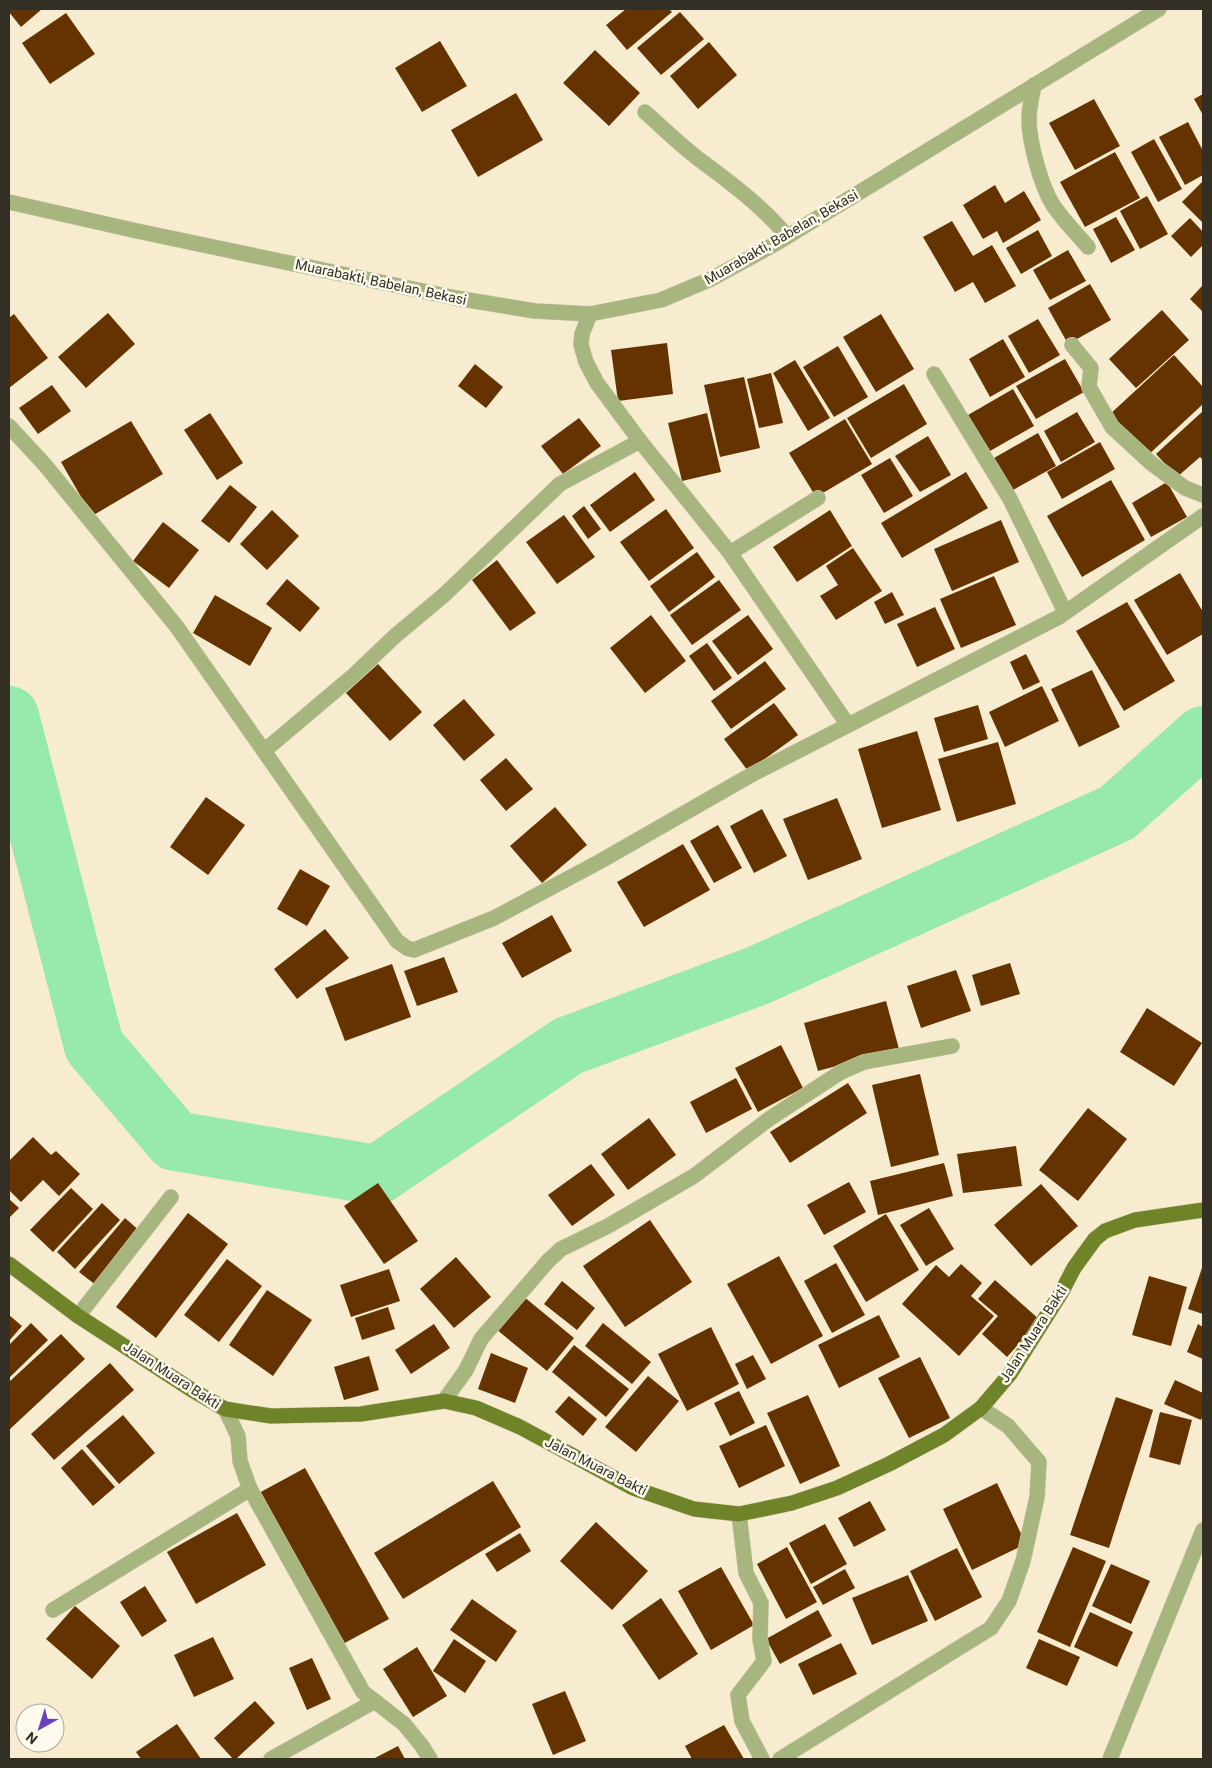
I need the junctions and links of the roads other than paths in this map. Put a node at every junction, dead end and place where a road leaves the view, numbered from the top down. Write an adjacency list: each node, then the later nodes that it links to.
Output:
1 (1159, 9): 2 (street, Muarabakti, Babelan, Bekasi)
2 (1034, 85): 5 (street, Muarabakti, Babelan, Bekasi); 6 (street)
3 (645, 112): 5 (street)
4 (9, 202): 7 (street, Muarabakti, Babelan, Bekasi)
5 (783, 232): 7 (street, Muarabakti, Babelan, Bekasi)
6 (1088, 247)
7 (590, 314): 11 (street)
8 (1072, 345): 12 (street)
9 (934, 374): 16 (street)
10 (9, 426): 18 (street)
11 (640, 441): 15 (street); 18 (street)
12 (1203, 495)
13 (818, 498): 15 (street)
14 (1203, 516): 16 (street)
15 (730, 554): 17 (street)
16 (1065, 612): 17 (street)
17 (848, 726): 18 (street)
18 (264, 751)
19 (952, 1046): 24 (street)
20 (171, 1197): 23 (street)
21 (1200, 1210): 25 (main road, Jalan Muara Bakti)
22 (9, 1264): 23 (main road, Jalan Muara Bakti)
23 (78, 1316): 26 (main road, Jalan Muara Bakti)
24 (444, 1401): 26 (main road, Jalan Muara Bakti); 28 (main road, Jalan Muara Bakti)
25 (981, 1408): 28 (main road, Jalan Muara Bakti); 35 (street)
26 (224, 1409): 27 (street)
27 (250, 1489): 30 (street); 31 (street)
28 (739, 1514): 34 (street)
29 (1203, 1530): 36 (street)
30 (53, 1610)
31 (375, 1701): 32 (street); 33 (street)
32 (271, 1759)
33 (430, 1759)
34 (762, 1759)
35 (780, 1759)
36 (1110, 1759)

